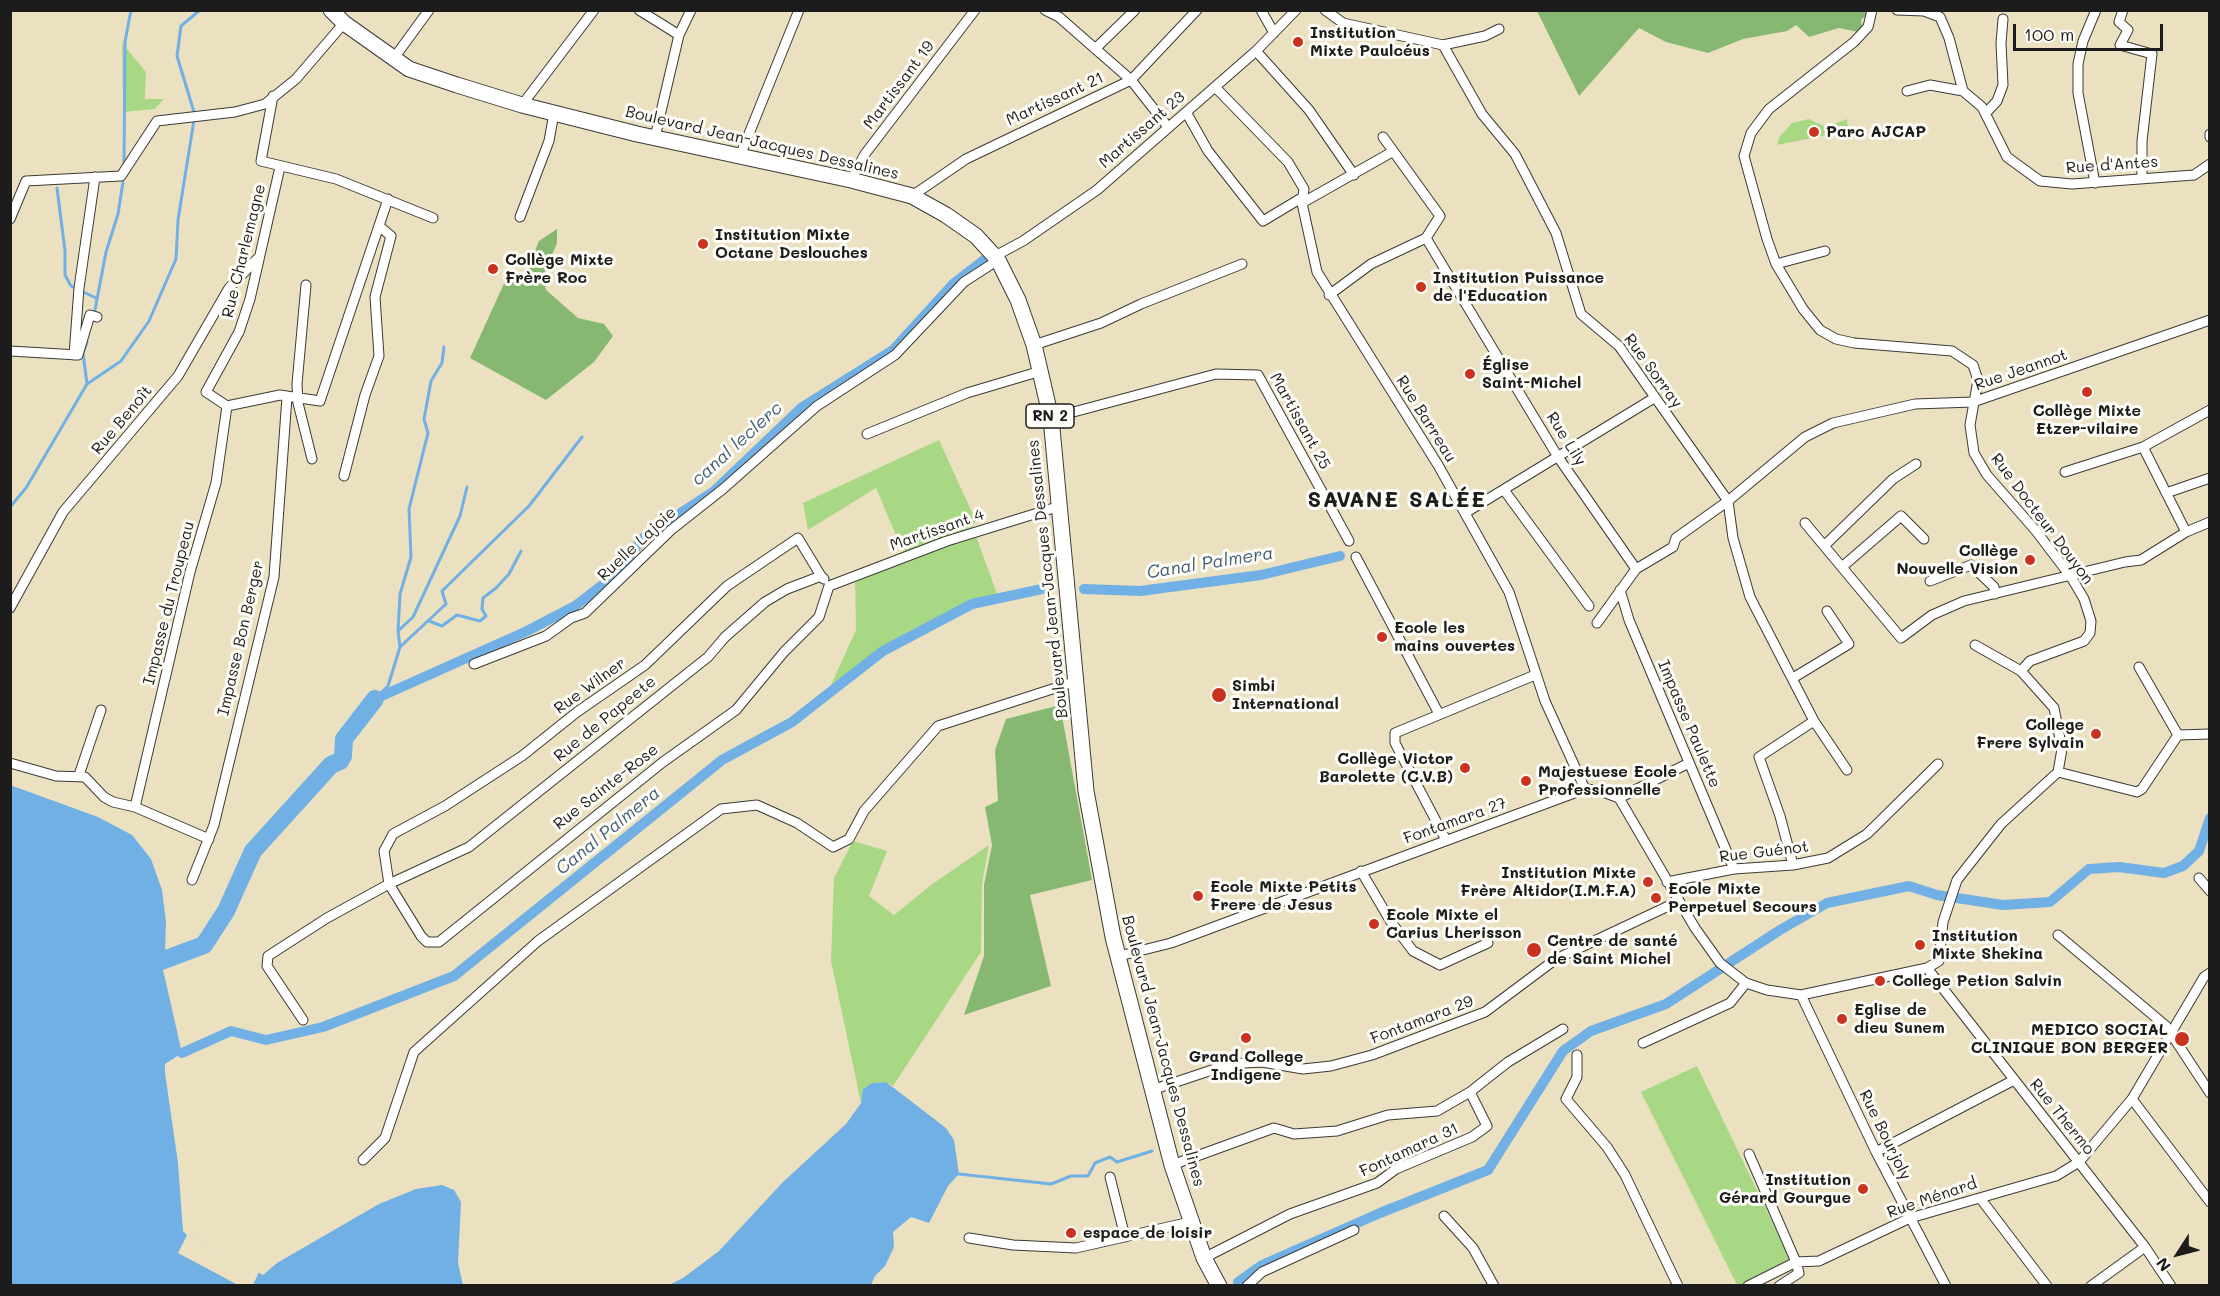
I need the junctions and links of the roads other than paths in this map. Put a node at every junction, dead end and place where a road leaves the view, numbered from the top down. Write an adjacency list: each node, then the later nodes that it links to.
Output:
1 (331, 10): 20 (main road, Boulevard Jean-Jacques Dessalines / RN 2)
2 (429, 10): 27 (street)
3 (594, 10): 33 (street)
4 (639, 10): 23 (street)
5 (691, 10): 23 (street)
6 (800, 10): 41 (street)
7 (975, 10): 47 (street, Martissant 19)
8 (1045, 10): 18 (street)
9 (1135, 10): 25 (street)
10 (1197, 10): 28 (street, Martissant 21)
11 (1261, 10): 22 (street)
12 (1296, 10): 22 (street, Martissant 23)
13 (1325, 10): 24 (street)
14 (1872, 10): 61 (street, Rue Docteur Douyon)
15 (1897, 10): 31 (street)
16 (2096, 10): 48 (street)
17 (2122, 10): 46 (street)
18 (1063, 14): 25 (street)
19 (2003, 19): 36 (street)
20 (344, 23): 27 (main road, Boulevard Jean-Jacques Dessalines / RN 2); 32 (street)
21 (1499, 29): 24 (street)
22 (1274, 33): 26 (street, Martissant 23)
23 (679, 35): 38 (street)
24 (1443, 45): 72 (street, Rue Sorray)
25 (1095, 49): 28 (street)
26 (1256, 51): 29 (street, Martissant 23); 44 (street)
27 (394, 58): 33 (main road, Boulevard Jean-Jacques Dessalines / RN 2)
28 (1131, 80): 37 (street); 49 (street, Martissant 21)
29 (1215, 87): 34 (street, Martissant 23); 51 (street, Rue Barreau)
30 (1907, 91): 31 (street)
31 (1963, 91): 36 (street, Rue d'Antes)
32 (273, 96): 43 (street); 45 (street)
33 (522, 105): 35 (main road, Boulevard Jean-Jacques Dessalines / RN 2)
34 (1185, 112): 37 (street, Martissant 23); 51 (street)
35 (554, 113): 38 (main road, Boulevard Jean-Jacques Dessalines / RN 2); 52 (street)
36 (1986, 113): 48 (street, Rue d'Antes)
37 (1168, 128): 59 (street, Martissant 23)
38 (655, 137): 41 (main road, Boulevard Jean-Jacques Dessalines / RN 2)
39 (1383, 137): 40 (street)
40 (1392, 152): 44 (street); 56 (street)
41 (740, 156): 47 (main road, Boulevard Jean-Jacques Dessalines / RN 2)
42 (2210, 164): 46 (street, Rue d'Antes)
43 (280, 167): 50 (street); 58 (street, Rue Charlemagne)
44 (1354, 175): 51 (street)
45 (94, 177): 54 (street); 68 (street)
46 (2142, 177): 48 (street, Rue d'Antes)
47 (851, 180): 49 (main road, Boulevard Jean-Jacques Dessalines / RN 2)
48 (2095, 183)
49 (912, 196): 59 (main road, Boulevard Jean-Jacques Dessalines / RN 2)
50 (388, 199): 53 (street); 55 (street)
51 (1302, 200): 63 (street, Rue Barreau)
52 (520, 217)
53 (433, 218)
54 (10, 219)
55 (379, 226): 70 (street); 83 (street)
56 (1426, 238): 63 (street); 79 (street, Rue Lily)
57 (1825, 251): 61 (street)
58 (261, 256): 74 (street, Rue Charlemagne); 106 (street, Rue Benoît)
59 (996, 258): 66 (main road, Boulevard Jean-Jacques Dessalines / RN 2); 110 (street, Ruelle Lajoie)
60 (1242, 264): 66 (street)
61 (1776, 264): 73 (street, Rue Docteur Douyon)
62 (306, 285): 70 (street)
63 (1329, 295): 89 (street, Rue Barreau)
64 (94, 316): 68 (street)
65 (2210, 320): 73 (street, Rue Jeannot)
66 (1034, 345): 69 (main road, Boulevard Jean-Jacques Dessalines / RN 2)
67 (10, 351): 68 (street)
68 (74, 355)
69 (1041, 370): 76 (main road, Boulevard Jean-Jacques Dessalines / RN 2); 77 (street)
70 (297, 396): 71 (street); 80 (street)
71 (287, 397): 74 (street); 130 (street, Impasse Bon Berger)
72 (1654, 398): 79 (street); 87 (street, Rue Sorray)
73 (1973, 402): 87 (street, Rue Jeannot); 100 (street, Rue Docteur Douyon)
74 (227, 406): 129 (street, Impasse du Troupeau)
75 (2210, 410): 78 (street)
76 (1051, 418): 88 (main road, Boulevard Jean-Jacques Dessalines / RN 2); 94 (street, Martissant 25)
77 (867, 434)
78 (2143, 447): 82 (street); 86 (street)
79 (1558, 457): 85 (street); 98 (street, Rue Lily)
80 (312, 459)
81 (1916, 464): 95 (street)
82 (2065, 471)
83 (344, 476)
84 (2210, 478): 86 (street)
85 (1504, 490): 89 (street); 105 (street)
86 (2166, 493): 92 (street)
87 (1728, 501): 98 (street, Rue Jeannot); 114 (street, Rue Sorray)
88 (1057, 507): 102 (street, Martissant 4); 115 (main road, Boulevard Jean-Jacques Dessalines / RN 2)
89 (1465, 513): 113 (street, Rue Barreau)
90 (2210, 522): 92 (street)
91 (1805, 523): 95 (street)
92 (2186, 532): 100 (street)
93 (1924, 539): 97 (street)
94 (1349, 541)
95 (1824, 546): 97 (street)
96 (1356, 557): 117 (street)
97 (1842, 567): 104 (street)
98 (1636, 569): 103 (street)
99 (821, 576): 102 (street); 138 (street, Rue de Papeete); 138 (street, Rue Wilner)
100 (2071, 577): 104 (street); 112 (street, Rue Docteur Douyon)
101 (1930, 581): 104 (street)
102 (829, 586): 138 (street, Rue Sainte-Rose)
103 (1620, 590): 108 (street); 122 (street, Impasse Paulette)
104 (1995, 594)
105 (1589, 606)
106 (10, 608)
107 (1827, 611): 114 (street)
108 (1597, 623)
109 (1975, 645): 112 (street)
110 (474, 664)
111 (2139, 667): 120 (street)
112 (2021, 671): 125 (street)
113 (1536, 675): 117 (street); 127 (street, Rue Barreau)
114 (1793, 678): 118 (street, Rue Sorray)
115 (1077, 681): 143 (main road, Boulevard Jean-Jacques Dessalines / RN 2); 160 (street)
116 (101, 710): 126 (street)
117 (1439, 714): 131 (street)
118 (1814, 721): 124 (street, Rue Sorray); 132 (street)
119 (2210, 734): 120 (street)
120 (2178, 735): 125 (street)
121 (10, 763): 126 (street)
122 (1689, 763): 128 (street); 133 (street, Impasse Paulette)
123 (1938, 764): 132 (street, Rue Guénot)
124 (1848, 770)
125 (2058, 772): 144 (street)
126 (80, 775): 129 (street)
127 (1585, 789): 128 (street); 131 (street, Fontamara 27)
128 (1619, 798): 137 (street)
129 (135, 807): 130 (street)
130 (209, 839): 136 (street, Impasse Bon Berger)
131 (1446, 840): 134 (street, Fontamara 27)
132 (1793, 865): 133 (street, Rue Guénot)
133 (1734, 869): 137 (street, Rue Guénot)
134 (1361, 871): 142 (street); 143 (street, Fontamara 27)
135 (2199, 878): 139 (street)
136 (192, 880)
137 (1667, 882): 140 (street)
138 (388, 884): 148 (street, Rue de Papeete)
139 (2210, 891)
140 (1678, 901): 146 (street); 154 (street, Fontamara 29)
141 (2058, 935): 150 (street)
142 (1488, 942)
143 (1119, 956): 154 (main road, Boulevard Jean-Jacques Dessalines / RN 2)
144 (1927, 969): 147 (street); 153 (street, Rue Thermo)
145 (2208, 978): 150 (street)
146 (1746, 983): 147 (street); 151 (street)
147 (1801, 995): 158 (street, Rue Bourjoly)
148 (303, 1020)
149 (1563, 1029): 155 (street)
150 (2171, 1035): 156 (street); 157 (street)
151 (1643, 1043)
152 (1577, 1055): 178 (street)
153 (2014, 1080): 158 (street); 161 (street, Rue Thermo)
154 (1152, 1090): 162 (main road, Boulevard Jean-Jacques Dessalines / RN 2)
155 (1470, 1092): 162 (street); 173 (street, Fontamara 31)
156 (2210, 1093)
157 (2132, 1098): 161 (street); 165 (street)
158 (1876, 1152): 167 (street, Rue Bourjoly)
159 (1749, 1154): 174 (street)
160 (363, 1160)
161 (2079, 1162): 164 (street, Rue Ménard); 172 (street, Rue Thermo)
162 (1172, 1165): 168 (main road, Boulevard Jean-Jacques Dessalines / RN 2)
163 (1110, 1177): 170 (street)
164 (1980, 1198): 167 (street, Rue Ménard); 182 (street)
165 (2210, 1202)
166 (1444, 1216): 175 (street)
167 (1910, 1218): 174 (street, Rue Ménard); 181 (street, Rue Bourjoly)
168 (1190, 1222): 170 (street); 173 (main road, Boulevard Jean-Jacques Dessalines / RN 2)
169 (1354, 1230): 177 (street)
170 (1125, 1237): 171 (street)
171 (969, 1238)
172 (2145, 1247): 183 (street); 184 (street, Rue Thermo)
173 (1204, 1258): 176 (main road, Boulevard Jean-Jacques Dessalines / RN 2)
174 (1796, 1262): 179 (street, Rue Ménard); 180 (street)
175 (1494, 1285)
176 (1219, 1286)
177 (1247, 1286)
178 (1678, 1286)
179 (1748, 1286)
180 (1779, 1286)
181 (1946, 1286)
182 (2047, 1286)
183 (2091, 1286)
184 (2171, 1286)

